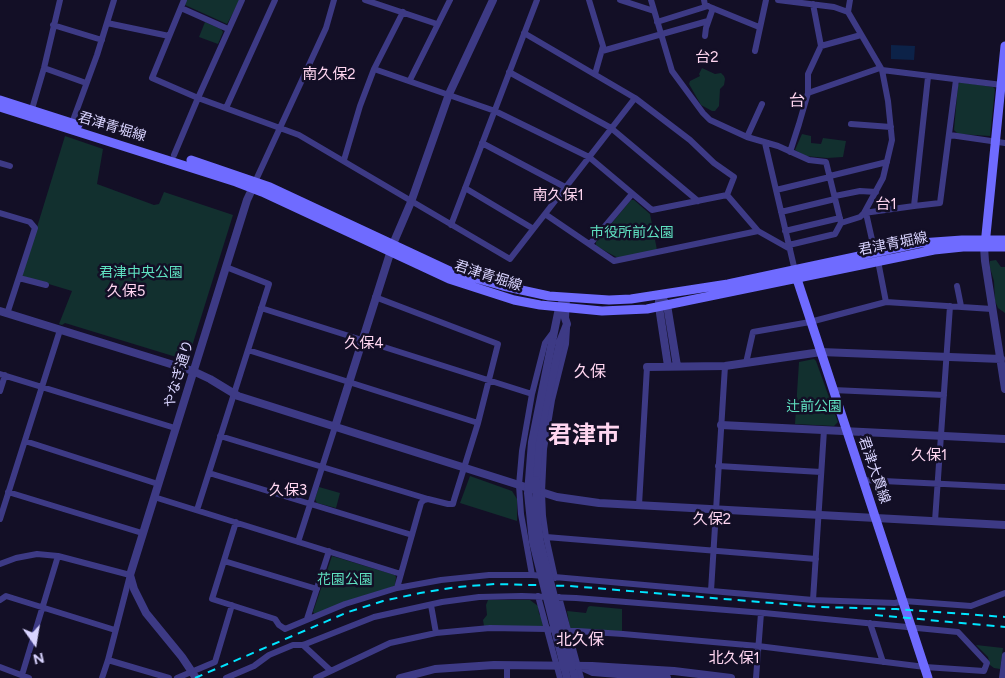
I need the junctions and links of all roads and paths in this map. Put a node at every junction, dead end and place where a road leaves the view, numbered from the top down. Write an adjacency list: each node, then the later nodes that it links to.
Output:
1 (60, 0): 27 (street)
2 (114, 0): 25 (street)
3 (184, 0): 19 (street)
4 (242, 0): 29 (street)
5 (275, 0): 57 (street)
6 (334, 0): 63 (street)
7 (365, 0): 21 (street)
8 (450, 0): 26 (street)
9 (493, 0): 51 (street)
10 (537, 0): 30 (street)
11 (589, 0): 38 (street)
12 (620, 0): 20 (street)
13 (650, 0): 20 (street)
14 (766, 0): 28 (street)
15 (778, 0): 17 (street)
16 (850, 0): 22 (street)
17 (813, 4): 22 (street); 36 (street)
18 (708, 5): 23 (street); 24 (street); 28 (street)
19 (181, 8): 29 (street); 33 (street)
20 (654, 11): 24 (street)
21 (402, 12): 26 (street); 41 (street)
22 (848, 12): 32 (street)
23 (708, 21): 31 (street); 34 (street)
24 (657, 22): 31 (street)
25 (107, 23): 33 (street); 35 (street)
26 (437, 24): 46 (street)
27 (53, 26): 35 (street); 40 (street)
28 (760, 27): 39 (street)
29 (228, 29): 52 (street)
30 (524, 33): 43 (street); 44 (street)
31 (661, 35): 38 (street); 66 (street)
32 (861, 35): 36 (street); 42 (street)
33 (169, 36): 52 (street)
34 (705, 36)
35 (102, 40): 48 (street)
36 (821, 46): 50 (street)
37 (1005, 46): 49 (main road)
38 (602, 51): 44 (street)
39 (755, 52)
40 (44, 68): 48 (street); 58 (street)
41 (374, 69): 46 (street); 73 (street)
42 (881, 69): 45 (street); 50 (street); 62 (street)
43 (510, 72): 59 (street); 64 (street)
44 (594, 74): 53 (street)
45 (928, 77): 47 (street); 88 (street)
46 (410, 80): 51 (street)
47 (956, 80): 49 (street); 65 (street)
48 (86, 83): 60 (street)
49 (1004, 85): 67 (main road)
50 (808, 93): 70 (street)
51 (449, 94): 59 (street); 87 (street)
52 (198, 98): 57 (street); 71 (street)
53 (634, 98): 64 (street); 84 (street)
54 (0, 100): 58 (main road, 君津青堀線)
55 (762, 104): 66 (street)
56 (0, 107): 78 (main road, 君津青堀線)
57 (226, 108): 63 (street)
58 (32, 109): 60 (main road, 君津青堀線)
59 (495, 111): 68 (street); 72 (street)
60 (72, 123): 71 (main road, 君津青堀線)
61 (851, 124): 62 (street)
62 (891, 127): 74 (street)
63 (280, 128): 73 (street); 78 (street)
64 (611, 128): 72 (street); 86 (street)
65 (950, 135): 67 (street); 88 (street)
66 (747, 137): 69 (street)
67 (1000, 142): 99 (main road)
68 (482, 143): 79 (street); 80 (street)
69 (765, 143): 70 (street); 81 (street)
70 (790, 152): 77 (street)
71 (174, 155): 78 (main road, 君津青堀線)
72 (588, 157): 80 (street); 83 (street)
73 (344, 160): 87 (street)
74 (887, 162): 77 (street); 82 (street)
75 (0, 163): 76 (street)
76 (10, 166)
77 (830, 176): 81 (street); 85 (street)
78 (254, 185): 102 (main road, 君津青堀線); 105 (street, やなぎ通り)
79 (465, 188): 94 (street); 95 (street)
80 (565, 188): 92 (street)
81 (776, 190): 89 (street)
82 (876, 192): 85 (street); 91 (street)
83 (632, 194): 86 (street); 100 (street)
84 (727, 195): 86 (street); 96 (street)
85 (835, 198): 89 (street); 93 (street)
86 (698, 201)
87 (410, 202): 94 (street); 102 (street)
88 (914, 206): 91 (street)
89 (781, 212): 97 (street)
90 (0, 213): 107 (street)
91 (865, 213): 93 (street); 104 (street)
92 (545, 214): 95 (street); 100 (street)
93 (840, 220): 97 (street); 101 (street)
94 (451, 225): 95 (street)
95 (532, 228)
96 (758, 231): 100 (street); 101 (street)
97 (786, 231): 101 (street)
98 (1005, 240): 99 (main road)
99 (985, 243): 103 (main road); 104 (main road, 君津青堀線); 119 (street)
100 (590, 244)
101 (789, 247): 106 (street)
102 (391, 248): 111 (street); 112 (main road, 君津青堀線); 118 (main road, 君津青堀線)
103 (1005, 248)
104 (876, 257): 106 (main road, 君津青堀線); 113 (street)
105 (226, 267): 117 (street); 136 (street, やなぎ通り)
106 (796, 274): 110 (main road, 君津青堀線); 114 (main road, 君津青堀線); 121 (main road, 君津大貫線)
107 (19, 278): 108 (street); 120 (street)
108 (46, 285)
109 (957, 286): 116 (street)
110 (660, 295): 112 (main road, 君津青堀線); 114 (street)
111 (375, 297): 125 (street); 138 (street)
112 (566, 298): 118 (street)
113 (886, 302): 115 (street); 121 (street)
114 (663, 306): 118 (main road, 君津青堀線); 132 (street); 133 (street)
115 (950, 306): 116 (street); 129 (street)
116 (961, 306): 119 (street)
117 (261, 308): 125 (street); 127 (street)
118 (562, 308): 122 (street); 124 (street)
119 (992, 309): 131 (street)
120 (4, 313): 123 (street)
121 (810, 322): 128 (main road, 君津大貫線); 130 (street)
122 (567, 324): 126 (street); 168 (street)
123 (60, 330): 136 (street); 140 (street)
124 (554, 330): 126 (street); 145 (street)
125 (362, 339): 138 (street); 139 (street)
126 (556, 342): 238 (street, bridge); 239 (street, bridge)
127 (248, 350): 139 (street); 144 (street)
128 (821, 352): 129 (street); 130 (street); 141 (main road, 君津大貫線)
129 (947, 357): 131 (street); 146 (street)
130 (746, 363): 134 (street)
131 (1003, 364): 142 (street)
132 (668, 366): 133 (street); 135 (street)
133 (677, 366): 134 (street)
134 (725, 366): 148 (street)
135 (647, 367): 172 (street)
136 (193, 372): 144 (street); 150 (street, やなぎ通り)
137 (2, 374): 140 (street); 143 (street)
138 (490, 380): 145 (street); 147 (street)
139 (349, 382): 147 (street); 149 (street)
140 (42, 387): 150 (street); 156 (street)
141 (833, 390): 146 (street); 152 (main road, 君津大貫線)
142 (1005, 390)
143 (0, 391)
144 (234, 394): 149 (street); 153 (street)
145 (532, 394): 165 (street)
146 (944, 395): 154 (street)
147 (478, 423): 159 (street)
148 (721, 425): 151 (street); 157 (street)
149 (335, 427): 158 (street); 159 (street)
150 (175, 428): 164 (street, やなぎ通り)
151 (824, 430): 152 (street); 160 (street)
152 (847, 432): 154 (street); 162 (main road, 君津大貫線)
153 (220, 436): 158 (street); 161 (street)
154 (940, 437): 155 (street); 163 (street)
155 (1005, 439)
156 (25, 441): 164 (street); 167 (street)
157 (718, 466): 160 (street); 173 (street)
158 (322, 467): 170 (street); 171 (street)
159 (464, 467): 165 (street); 170 (street)
160 (821, 472): 175 (street)
161 (209, 473): 171 (street); 174 (street)
162 (863, 480): 163 (street); 176 (main road, 君津大貫線)
163 (938, 483): 166 (street); 178 (street)
164 (158, 484): 169 (street, やなぎ通り)
165 (519, 484): 168 (street); 193 (street)
166 (1005, 487)
167 (8, 492): 177 (street); 181 (street)
168 (542, 492): 172 (street); 183 (street)
169 (154, 497): 174 (street); 181 (street, やなぎ通り)
170 (428, 499): 182 (street)
171 (310, 504): 182 (street); 184 (street)
172 (639, 505): 173 (street)
173 (716, 509): 175 (street); 186 (street)
174 (197, 510): 179 (street)
175 (818, 514): 176 (street); 188 (street)
176 (876, 517): 178 (street); 203 (main road, 君津大貫線)
177 (0, 519)
178 (936, 521): 180 (street)
179 (236, 522): 184 (street); 189 (street)
180 (1005, 525)
181 (142, 533): 192 (street, やなぎ通り)
182 (412, 535): 191 (street)
183 (546, 537): 186 (street); 194 (street)
184 (298, 542): 185 (street)
185 (329, 551): 191 (street); 195 (street)
186 (713, 551): 188 (street); 197 (street)
187 (58, 556): 190 (street); 192 (street); 206 (street)
188 (816, 559): 202 (street)
189 (224, 561): 195 (street); 204 (street)
190 (0, 564)
191 (401, 574): 196 (street)
192 (130, 575): 212 (street); 227 (street)
193 (532, 575): 194 (street); 196 (street)
194 (555, 578): 197 (street)
195 (317, 588): 208 (street)
196 (397, 588): 208 (street)
197 (711, 591): 202 (street)
198 (1005, 593): 203 (street)
199 (538, 596): 200 (street); 205 (street); 211 (street)
200 (559, 598): 207 (street); 213 (street)
201 (0, 600): 206 (street)
202 (813, 600): 203 (street)
203 (904, 601): 210 (main road, 君津大貫線)
204 (232, 605): 208 (street); 227 (street)
205 (431, 605): 214 (street); 215 (street)
206 (42, 608): 212 (street); 226 (street)
207 (761, 613): 209 (street); 216 (street)
208 (307, 619)
209 (870, 623): 210 (street); 219 (street)
210 (912, 627): 224 (main road, 君津大貫線); 224 (street)
211 (547, 629): 213 (street); 214 (street); 221 (street)
212 (115, 630): 218 (street)
213 (567, 630): 216 (street); 223 (street)
214 (436, 633): 225 (street)
215 (303, 645): 225 (street); 228 (street)
216 (758, 646): 219 (street); 243 (street)
217 (1005, 655): 245 (street)
218 (108, 660): 230 (street); 231 (street)
219 (883, 662): 224 (street)
220 (507, 665): 221 (street); 235 (street); 236 (street)
221 (558, 666): 223 (street); 237 (street)
222 (0, 667): 226 (street)
223 (580, 667): 240 (street); 241 (street); 242 (street)
224 (925, 667): 244 (main road, 君津大貫線)
225 (330, 670): 234 (street)
226 (22, 675): 229 (street)
227 (193, 675): 232 (street)
228 (238, 676): 233 (street)
229 (30, 678)
230 (102, 678)
231 (169, 678)
232 (177, 678)
233 (226, 678)
234 (316, 678)
235 (400, 678)
236 (507, 678)
237 (560, 678)
238 (567, 678)
239 (575, 678)
240 (580, 678)
241 (667, 678)
242 (731, 678)
243 (756, 678)
244 (928, 678)
245 (1002, 678)

